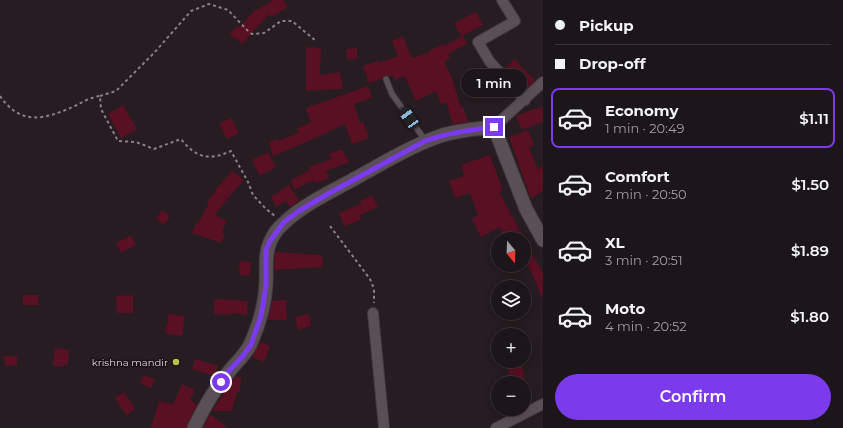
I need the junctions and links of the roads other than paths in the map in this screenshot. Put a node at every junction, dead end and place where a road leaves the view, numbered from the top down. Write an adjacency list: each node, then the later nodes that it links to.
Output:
1 (502, 0): 4 (street)
2 (386, 79): 6 (lane)
3 (543, 82): 4 (street)
4 (525, 100): 5 (street)
5 (494, 127): 6 (street); 7 (street)
6 (425, 141): 10 (street)
7 (543, 240)
8 (373, 314): 11 (street)
9 (543, 404): 12 (street)
10 (194, 428)
11 (384, 428)
12 (496, 428)

